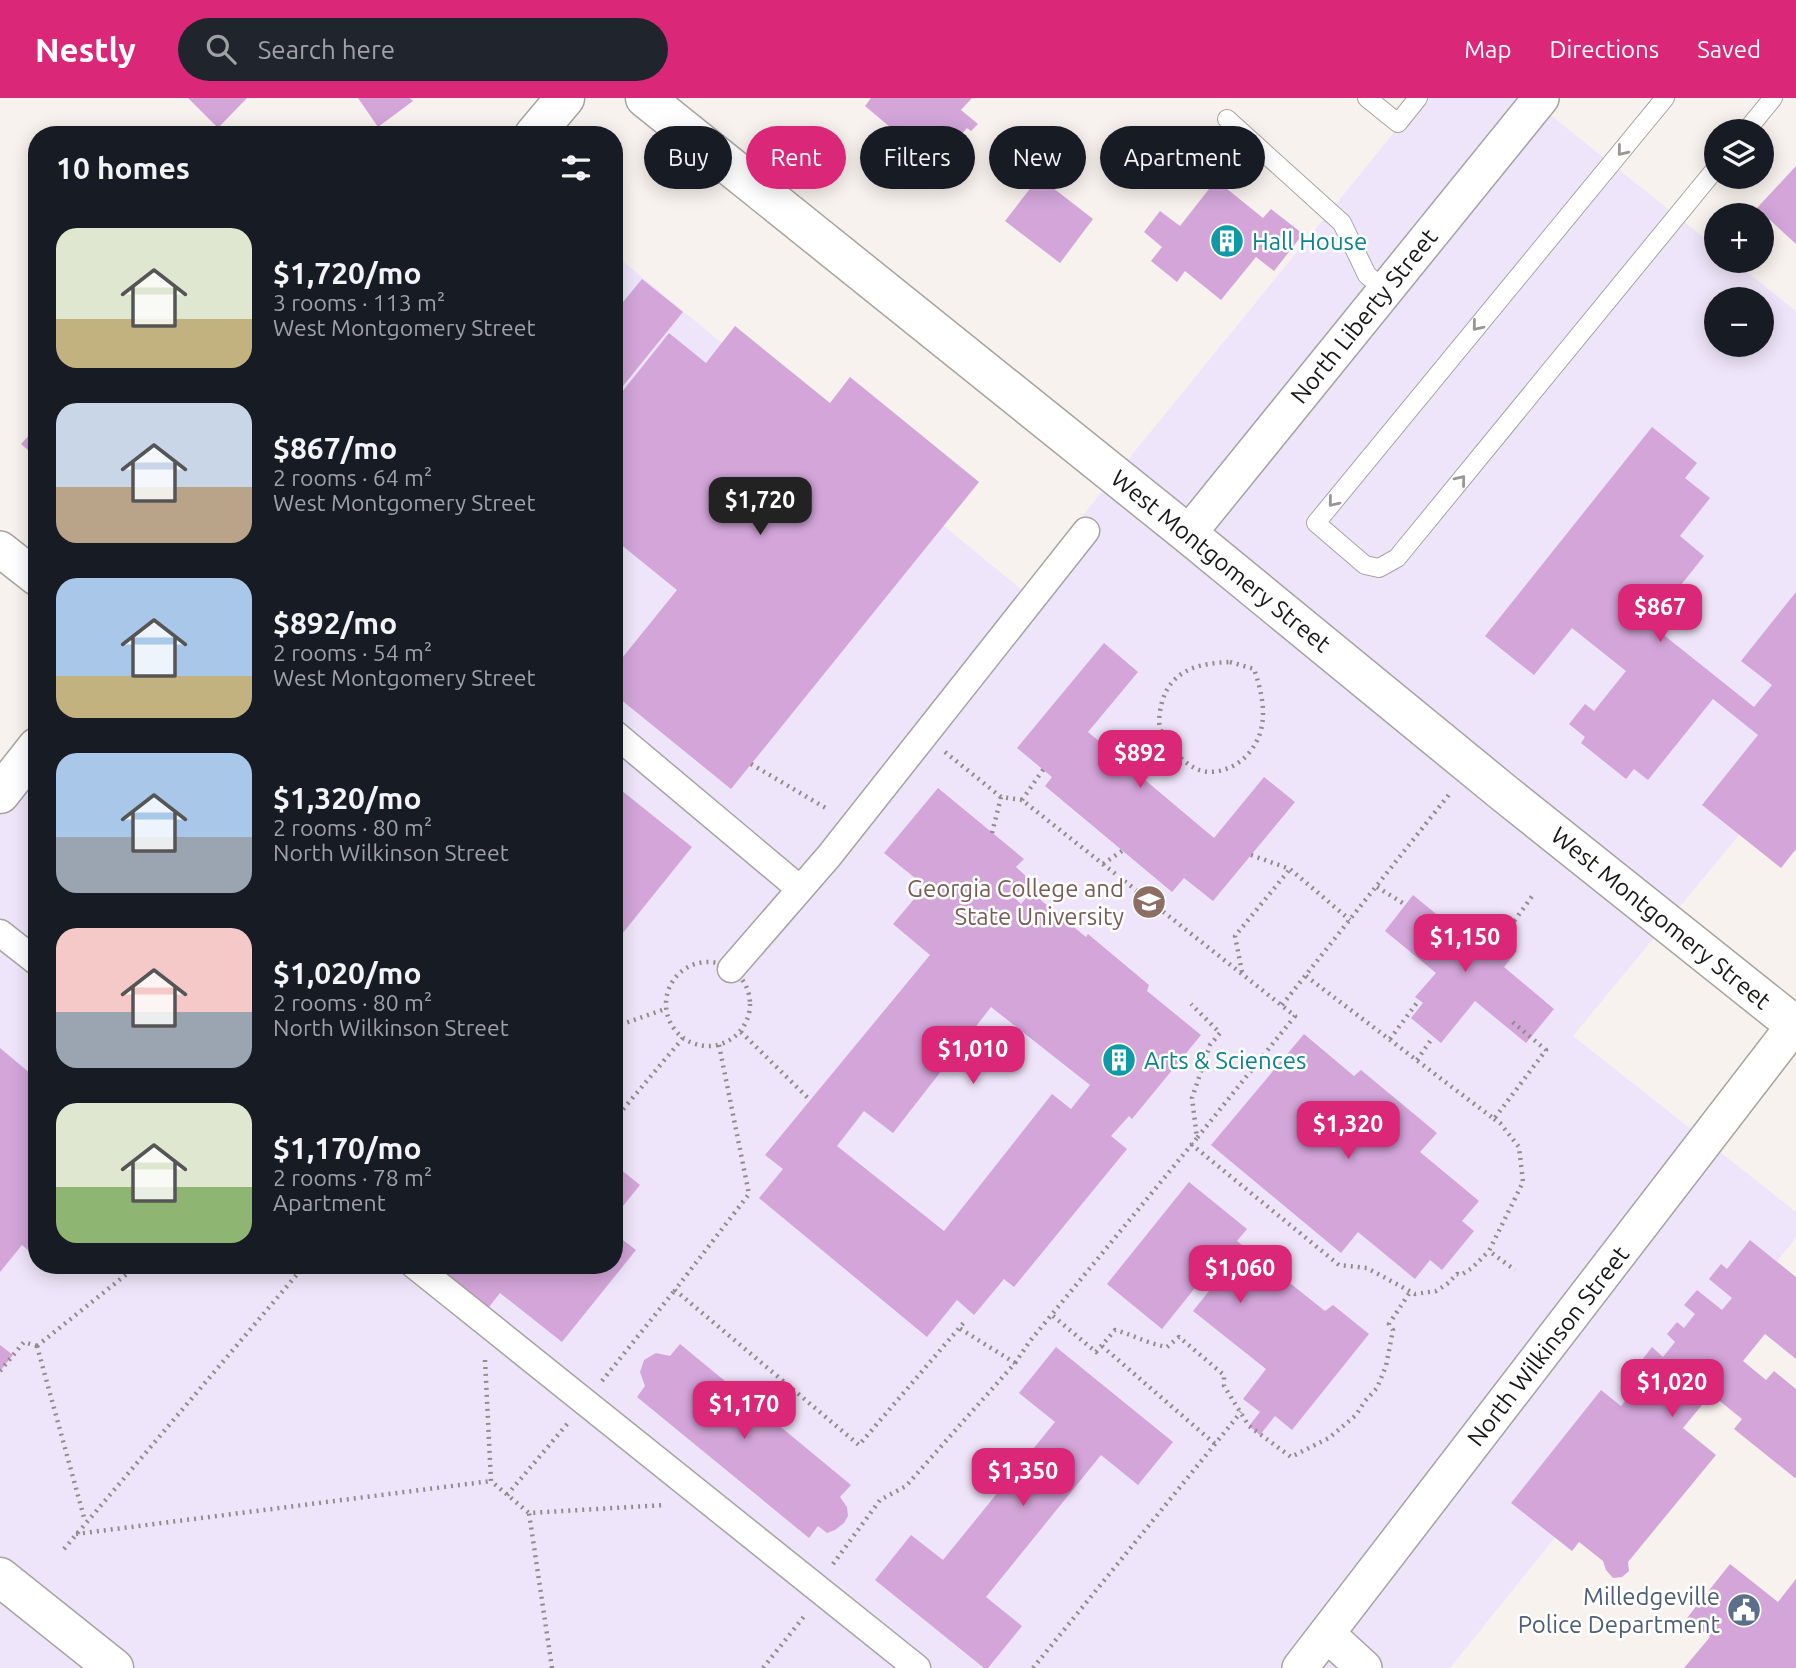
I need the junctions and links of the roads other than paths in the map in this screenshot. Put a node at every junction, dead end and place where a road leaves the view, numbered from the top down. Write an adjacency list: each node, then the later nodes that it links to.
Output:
1 (565, 98): 10 (main road)
2 (645, 98): 14 (main road, West Montgomery Street)
3 (1367, 98): 4 (lane)
4 (1418, 98)
5 (1665, 98): 11 (lane, one-way to 11)
6 (1773, 98): 9 (lane)
7 (1532, 101): 12 (street, North Liberty Street)
8 (1227, 118): 12 (lane)
9 (1756, 119)
10 (542, 126)
11 (1704, 183)
12 (1385, 290): 14 (street, North Liberty Street)
13 (1086, 531): 20 (street)
14 (1188, 534): 24 (main road, West Montgomery Street)
15 (0, 549): 16 (street)
16 (28, 571)
17 (623, 741): 20 (street)
18 (28, 758): 19 (main road)
19 (0, 794)
20 (800, 889): 23 (street)
21 (0, 933): 22 (street)
22 (28, 955)
23 (731, 969)
24 (1796, 1025): 27 (street, North Wilkinson Street)
25 (425, 1274): 29 (street)
26 (0, 1577): 28 (main road)
27 (1327, 1634): 30 (street, North Wilkinson Street); 31 (street)
28 (114, 1668)
29 (917, 1668)
30 (1300, 1668)
31 (1363, 1668)

